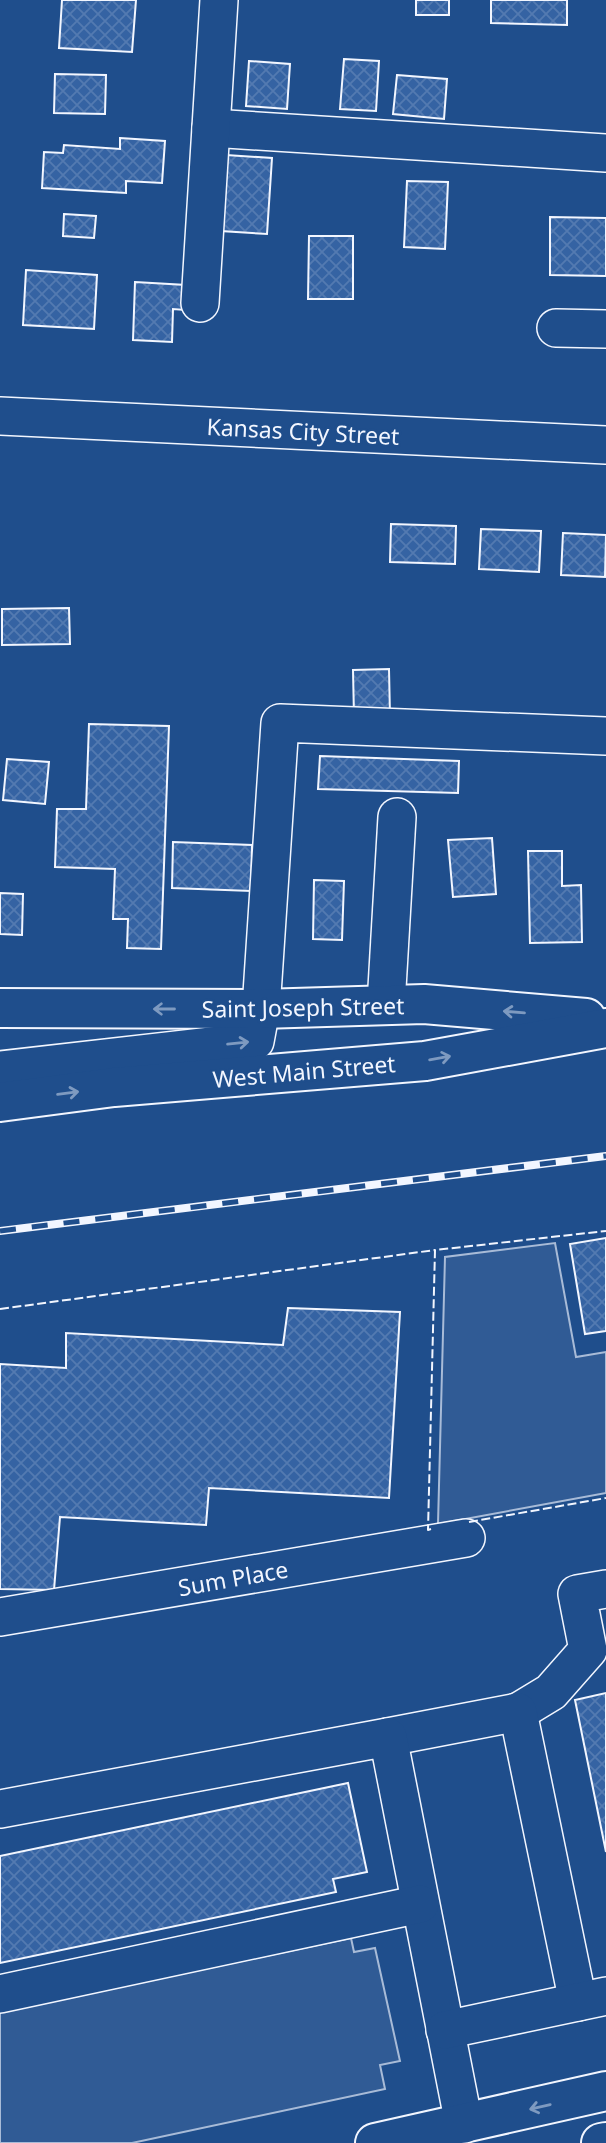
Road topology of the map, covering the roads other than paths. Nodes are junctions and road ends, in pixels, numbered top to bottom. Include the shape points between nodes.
1 (219, 0) edge
2 (211, 128) junction
3 (606, 153) edge
4 (200, 303) dead end
5 (556, 328) dead end
6 (606, 329) edge
7 (0, 416) edge
8 (606, 446) edge
9 (606, 736) edge
10 (397, 817) dead end
11 (386, 1005) junction
12 (0, 1008) edge
13 (261, 1009) junction
14 (606, 1020) edge
15 (606, 1028) edge
16 (0, 1070) edge
17 (0, 1102) edge
18 (466, 1538) dead end
19 (606, 1589) edge
20 (0, 1617) edge
21 (518, 1712) junction
22 (388, 1737) junction
23 (0, 1809) edge
24 (420, 1904) junction
25 (0, 1994) edge
26 (592, 1999) edge
27 (445, 2030) junction
28 (606, 2091) edge
29 (464, 2124) junction
30 (375, 2143) edge

1 - 2 street
2 - 3 street
2 - 4 street
5 - 6 street
7 - 8 street, Kansas City Street
9 - 13 street via 280,723
10 - 11 street
11 - 13 main road, Saint Joseph Street
14 -> 11 main road, Saint Joseph Street via 424,1004
13 -> 12 main road, Saint Joseph Street
16 -> 13 street via 255,1041
17 -> 15 main road, West Main Street via 114,1087 425,1060
18 - 20 street, Sum Place
19 - 21 street via 577,1594 588,1650 551,1692
21 - 22 street
21 - 26 street
22 - 23 street
22 - 24 street
24 - 25 street
24 - 27 street
26 - 27 street
27 - 29 street
28 -> 29 main road
29 - 30 main road

